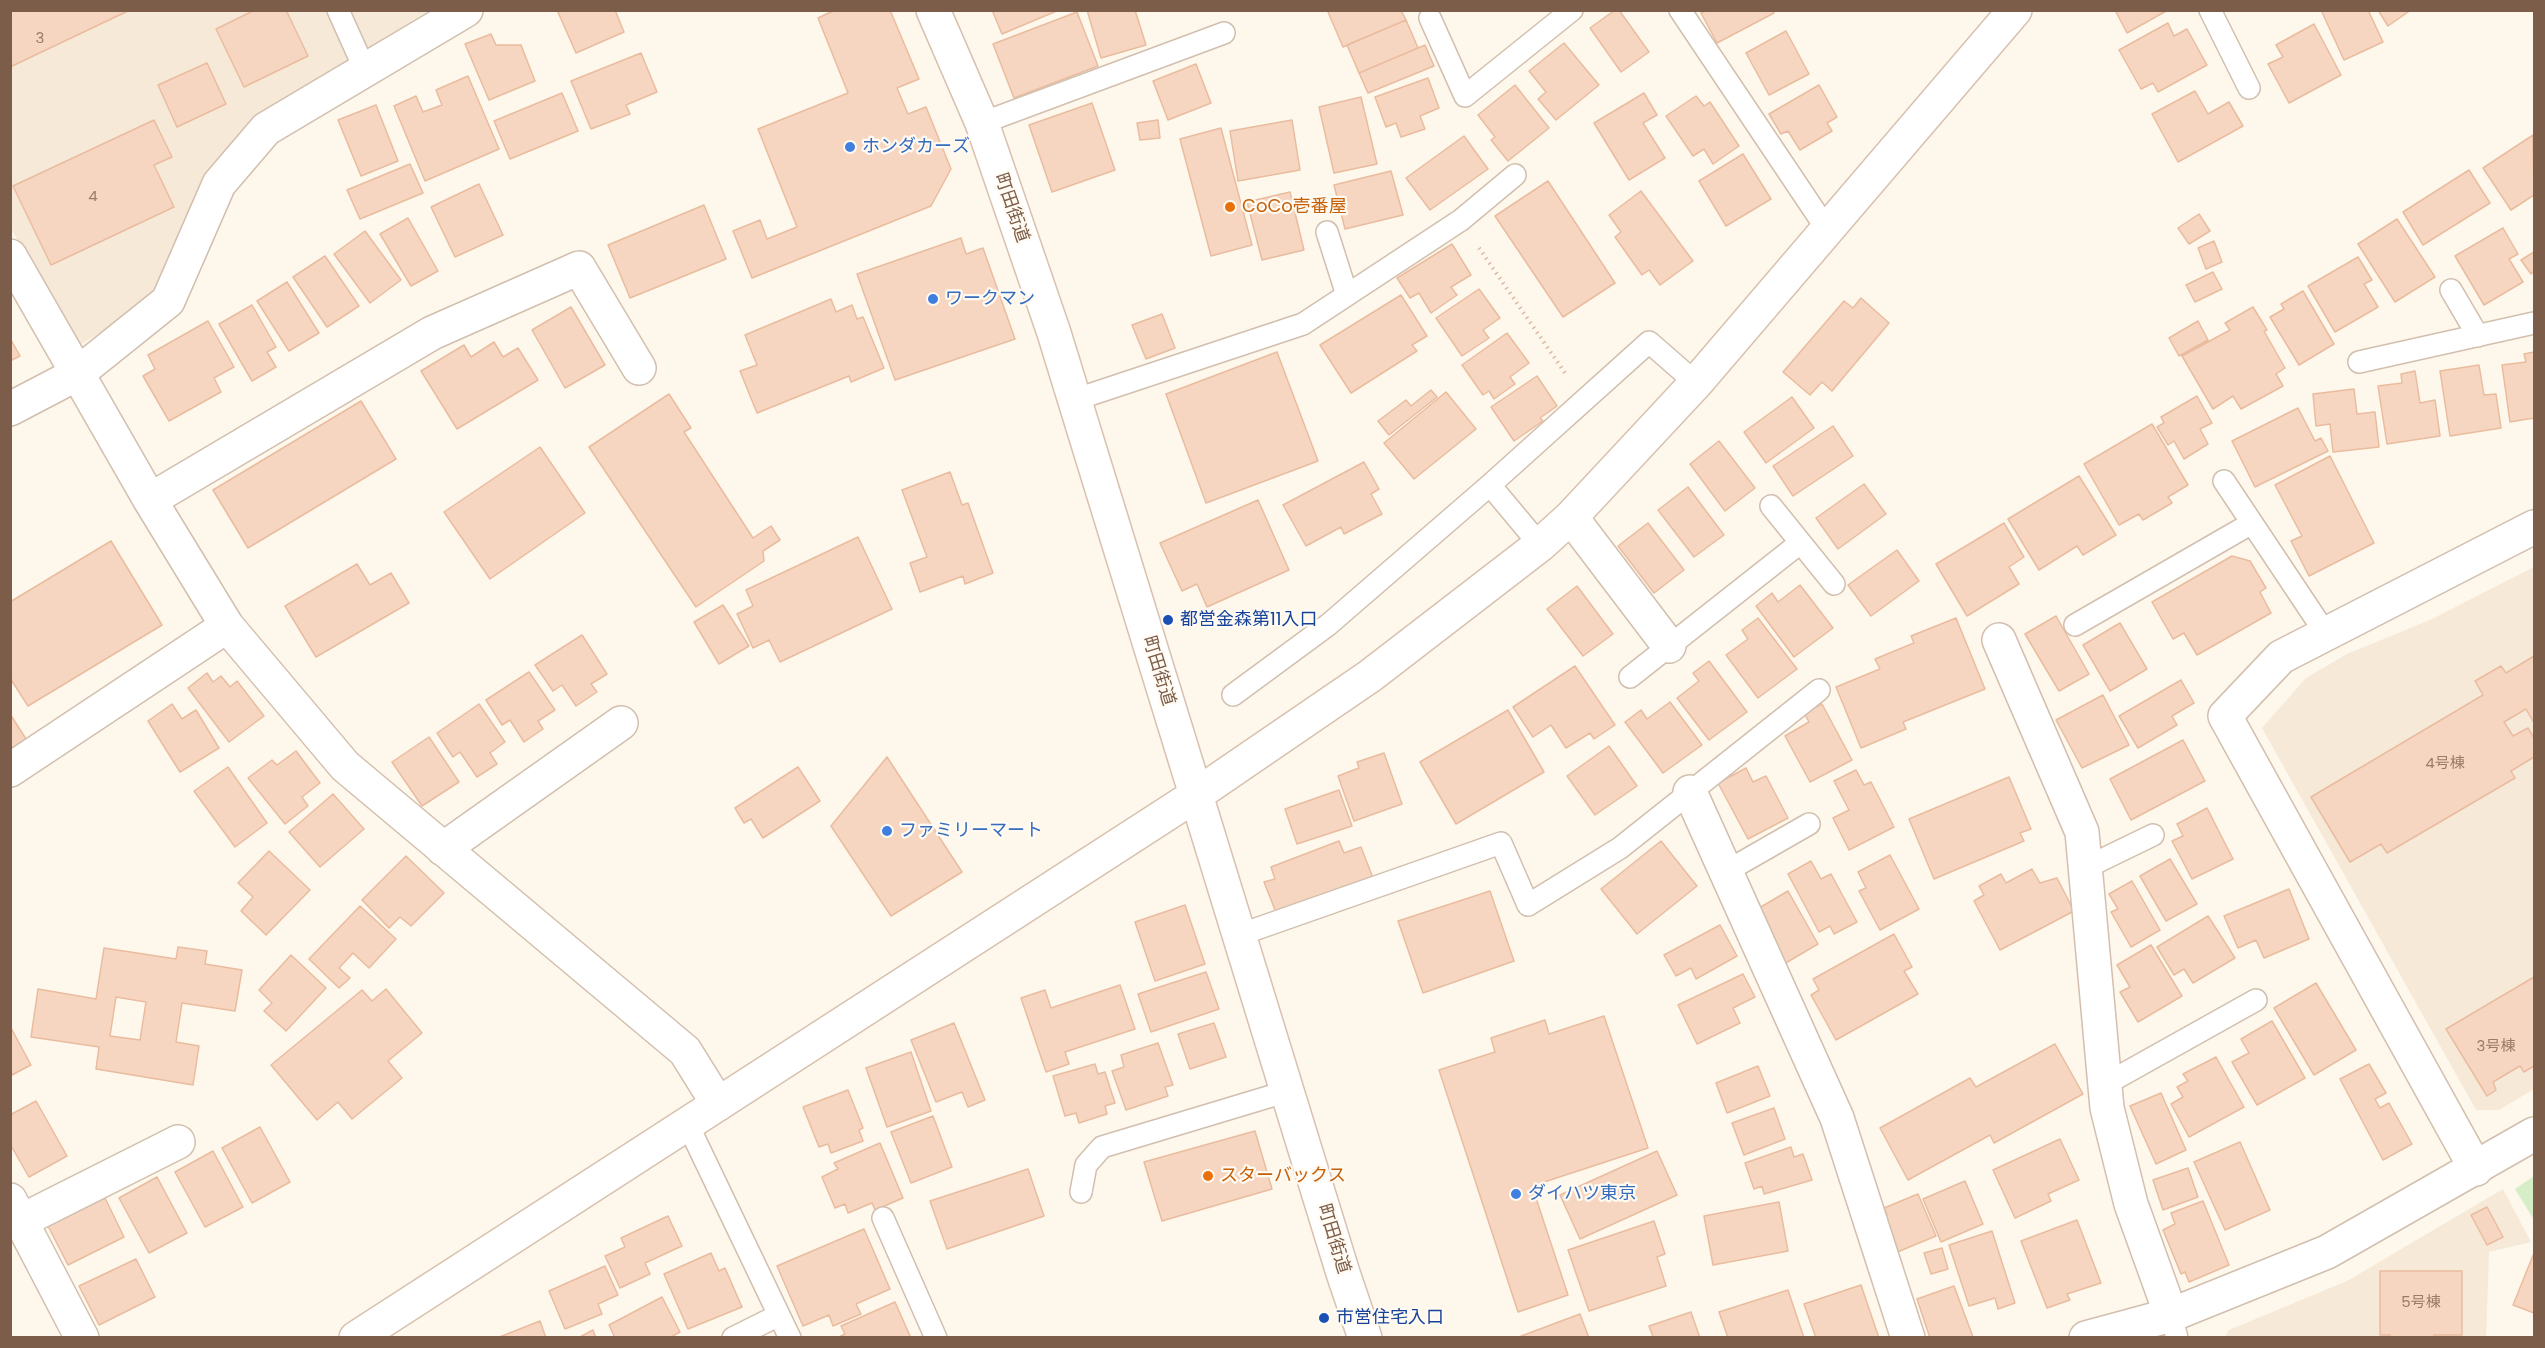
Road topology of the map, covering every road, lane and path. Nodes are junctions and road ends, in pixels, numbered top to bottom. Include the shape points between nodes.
1 (338, 10) edge
2 (466, 10) edge
3 (933, 10) edge
4 (1572, 10) edge
5 (1680, 10) edge
6 (2015, 10) edge
7 (2210, 10) edge
8 (1430, 18) dead end
9 (1224, 33) dead end
10 (365, 70) junction
11 (2248, 88) dead end
12 (982, 123) junction
13 (1515, 175) dead end
14 (1461, 220) junction
15 (1828, 231) junction
16 (1327, 232) dead end
17 (10, 256) edge
18 (2451, 290) dead end
19 (1347, 295) junction
20 (2535, 323) edge
21 (2478, 336) junction
22 (2359, 362) dead end
23 (639, 368) dead end
24 (77, 374) junction
25 (1696, 382) junction
26 (1074, 400) junction
27 (1584, 401) junction
28 (10, 409) edge
29 (2224, 481) dead end
30 (1490, 485) junction
31 (150, 500) junction
32 (1770, 506) dead end
33 (1571, 517) junction
34 (2252, 523) junction
35 (2535, 527) edge
36 (1800, 543) junction
37 (1540, 545) junction
38 (1834, 584) dead end
39 (227, 626) junction
40 (2075, 626) dead end
41 (2326, 634) junction
42 (2000, 640) dead end
43 (1669, 646) junction
44 (1630, 677) dead end
45 (1819, 690) dead end
46 (1233, 695) dead end
47 (621, 723) dead end
48 (10, 770) edge
49 (1690, 792) junction
50 (1196, 795) junction
51 (1809, 824) dead end
52 (2153, 835) dead end
53 (444, 849) junction
54 (2085, 868) junction
55 (1727, 871) junction
56 (1239, 935) junction
57 (2256, 1000) dead end
58 (2104, 1085) junction
59 (1288, 1091) junction
60 (718, 1104) junction
61 (687, 1123) junction
62 (2535, 1134) edge
63 (178, 1142) dead end
64 (2476, 1168) junction
65 (1081, 1192) dead end
66 (16, 1210) edge
67 (883, 1218) dead end
68 (779, 1315) junction
69 (2174, 1326) edge
70 (82, 1338) edge
71 (356, 1338) edge
72 (733, 1338) edge
73 (790, 1338) edge
74 (936, 1338) edge
75 (1365, 1338) edge
76 (1908, 1338) edge
77 (2086, 1338) edge

1 - 10 lane
2 - 10 street
3 - 12 street, 町田街道
4 - 8 lane via 1465,96
5 - 15 lane
6 - 15 street
7 - 11 lane
9 - 12 lane
10 - 24 street via 266,129 219,184 168,301
12 - 26 street, 町田街道
13 - 14 lane
14 - 19 lane
14 - 27 path
15 - 25 street
16 - 19 lane
17 - 24 street
18 - 21 lane
19 - 26 lane via 1303,324
20 - 21 lane
21 - 22 lane
23 - 31 street via 579,268 432,333
24 - 28 street
24 - 31 street
25 - 27 lane via 1649,342
25 - 33 street
26 - 50 street, 町田街道
27 - 30 lane
29 - 34 lane
30 - 37 lane
30 - 46 lane via 1328,626
31 - 39 street
32 - 36 lane
33 - 37 street
33 - 43 street
34 - 40 lane
34 - 41 lane
35 - 41 street
36 - 38 lane
36 - 43 lane
37 - 50 street via 1370,676
39 - 48 street
39 - 53 street via 345,766
41 - 64 street via 2282,657 2225,716
42 - 54 street via 2082,832
43 - 44 lane
45 - 49 lane
47 - 53 street
49 - 55 street
49 - 56 lane via 1620,848 1528,905 1501,843
50 - 56 street, 町田街道
50 - 60 street
51 - 55 lane
52 - 54 lane
53 - 60 street via 685,1051
54 - 58 street
55 - 76 street via 1838,1118
56 - 59 street, 町田街道
57 - 58 lane
58 - 69 street via 2131,1204
59 - 65 lane via 1102,1147 1086,1165
59 - 75 street, 町田街道
60 - 61 street
61 - 68 lane
61 - 71 street
62 - 64 street
63 - 66 street
64 - 69 street via 2327,1252
66 - 70 street
67 - 74 lane
68 - 72 lane
68 - 73 lane
69 - 77 street

